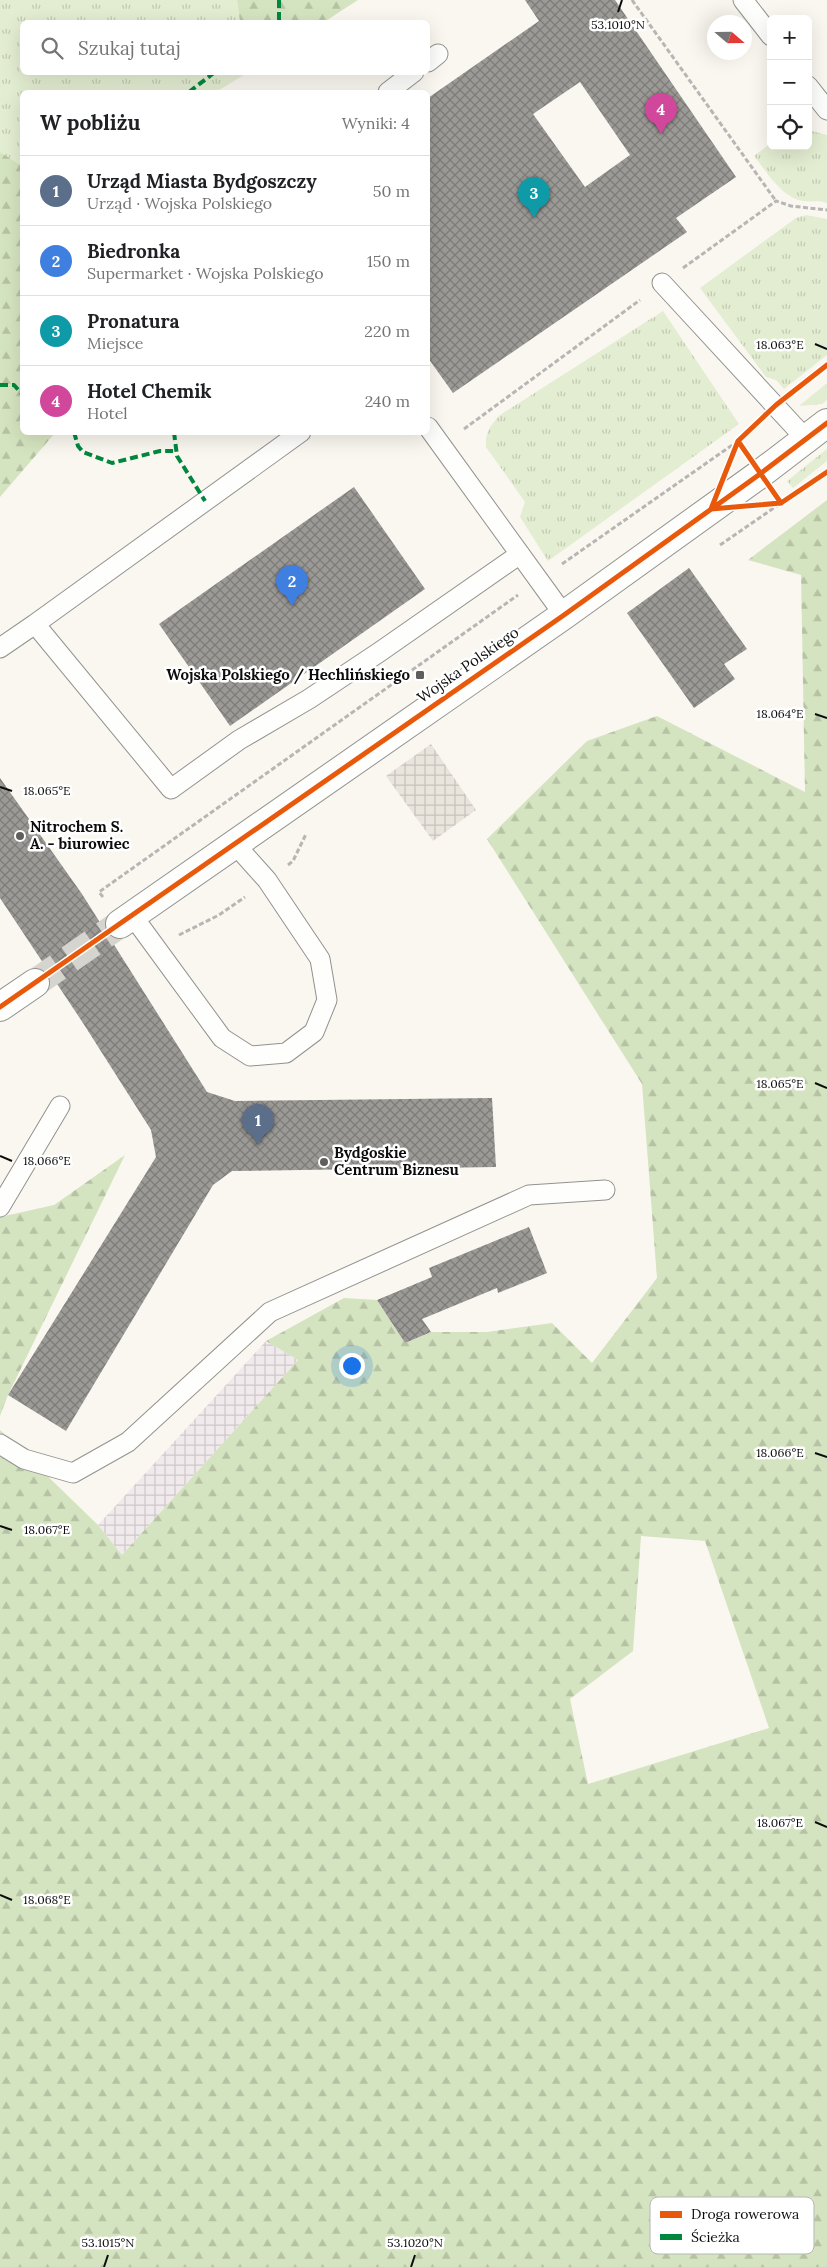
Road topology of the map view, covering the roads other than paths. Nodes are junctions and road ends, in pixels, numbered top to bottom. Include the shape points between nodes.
1 (743, 0) edge
2 (767, 31) edge
3 (410, 75) edge
4 (391, 90) edge
5 (812, 91) edge
6 (827, 110) edge
7 (662, 283) road end
8 (430, 430) edge
9 (816, 431) edge
10 (297, 435) edge
11 (520, 554) junction
12 (564, 615) junction
13 (35, 624) junction
14 (0, 648) edge
15 (233, 842) junction
16 (126, 919) joint
17 (35, 983) tunnel mouth
18 (0, 1007) edge
19 (60, 1106) dead end
20 (605, 1190) dead end
21 (0, 1207) edge
22 (0, 1444) edge

1 - 2 lane
3 - 4 lane
5 - 6 lane
7 - 9 lane via 776,405
8 - 11 lane
9 - 12 street, Wojska Polskiego
10 - 13 lane
11 - 12 lane
11 - 13 lane via 381,651 239,740 171,789
12 - 15 street, Wojska Polskiego
13 - 14 lane
15 - 16 street, Wojska Polskiego
15 - 16 lane via 267,880 320,959 327,1000 314,1032 286,1053 250,1056 222,1038
17 - 18 street
19 - 21 lane
20 - 22 lane via 529,1195 270,1312 128,1442 73,1473 24,1459

